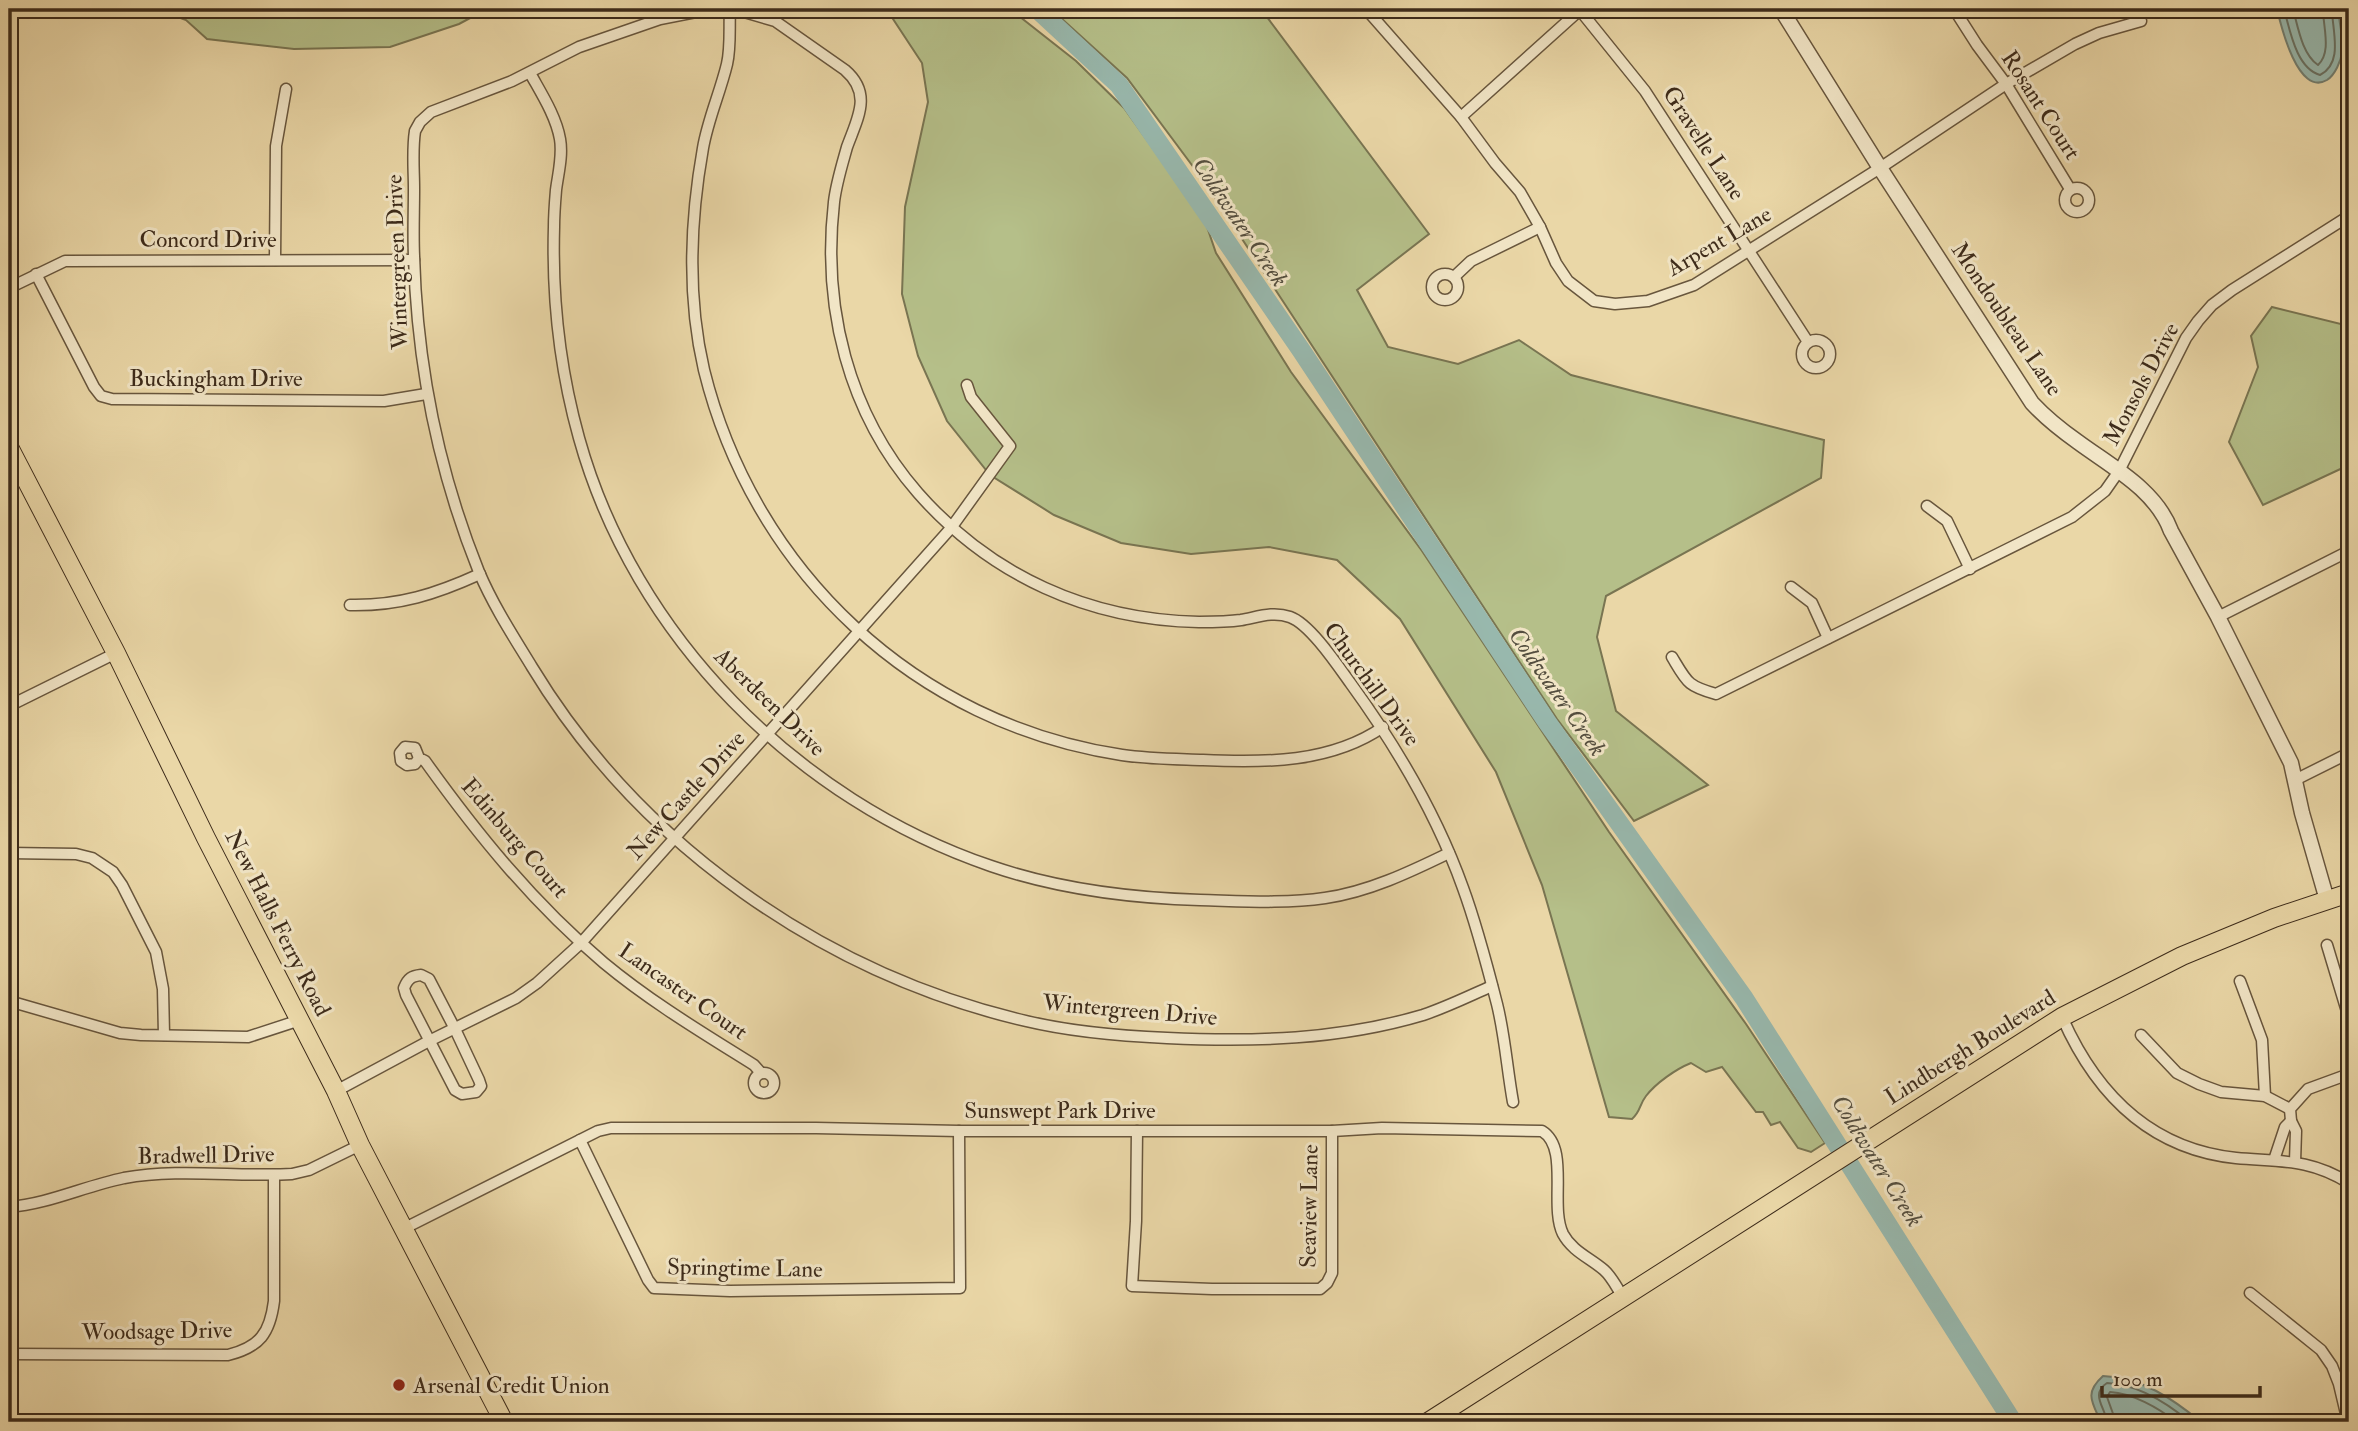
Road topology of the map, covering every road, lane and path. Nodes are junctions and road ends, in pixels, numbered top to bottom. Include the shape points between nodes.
1 (711, 9) edge
2 (732, 9) edge
3 (1366, 9) edge
4 (1580, 9) edge
5 (1781, 9) edge
6 (1954, 9) edge
7 (2141, 20) dead end
8 (530, 73) junction
9 (2006, 85) junction
10 (286, 89) dead end
11 (1461, 117) junction
12 (1880, 168) junction
13 (2070, 189) dead end
14 (2349, 216) edge
15 (1540, 227) junction
16 (1747, 251) junction
17 (275, 260) junction
18 (414, 260) junction
19 (36, 274) junction
20 (1454, 277) dead end
21 (9, 288) edge
22 (1808, 342) dead end
23 (967, 385) dead end
24 (426, 394) junction
25 (9, 447) edge
26 (2119, 471) junction
27 (1927, 506) dead end
28 (951, 528) junction
29 (2349, 551) edge
30 (1970, 569) junction
31 (480, 574) junction
32 (1791, 587) dead end
33 (350, 605) dead end
34 (2218, 617) junction
35 (857, 631) junction
36 (1828, 638) junction
37 (116, 653) junction
38 (1672, 657) dead end
39 (9, 706) edge
40 (1383, 727) junction
41 (768, 735) junction
42 (2349, 753) edge
43 (419, 758) dead end
44 (2295, 780) junction
45 (675, 839) junction
46 (9, 853) edge
47 (1449, 853) junction
48 (2349, 893) edge
49 (2327, 900) junction
50 (581, 943) junction
51 (2327, 945) dead end
52 (2240, 981) dead end
53 (1492, 986) junction
54 (9, 1001) edge
55 (2062, 1017) junction
56 (2349, 1018) edge
57 (300, 1020) junction
58 (456, 1029) junction
59 (164, 1035) junction
60 (2141, 1035) dead end
61 (429, 1041) junction
62 (761, 1073) dead end
63 (2349, 1074) edge
64 (336, 1091) junction
65 (2264, 1096) junction
66 (1513, 1102) dead end
67 (2290, 1109) junction
68 (2291, 1121) junction
69 (1136, 1130) junction
70 (959, 1131) junction
71 (1332, 1131) junction
72 (580, 1140) junction
73 (360, 1145) junction
74 (2274, 1160) junction
75 (2295, 1162) junction
76 (274, 1175) junction
77 (2349, 1184) edge
78 (9, 1207) edge
79 (405, 1228) junction
80 (2249, 1293) dead end
81 (1623, 1297) junction
82 (9, 1354) edge
83 (503, 1422) edge
84 (1427, 1422) edge
85 (2348, 1422) edge

1 - 8 street via 660,19 596,40
2 - 28 street, Churchill Drive via 775,21 845,70 859,88 860,112 832,220 831,275 837,328 860,399 890,456
2 - 35 street via 727,62 705,137 692,237 694,310 704,369 728,442 765,518 823,595
3 - 11 street, Arpent Lane
4 - 11 street
4 - 16 street, Gravelle Lane via 1645,91
5 - 12 street, Mondoubleau Lane
6 - 9 street, Rosant Court
7 - 9 street, Arpent Lane via 2075,44
8 - 18 street, Wintergreen Drive via 431,111 419,122 414,139
8 - 41 street, Aberdeen Drive via 561,143 554,227 555,302 579,438 603,506 662,617 703,668
9 - 12 street, Arpent Lane
9 - 13 street, Rosant Court
10 - 17 street via 276,146
11 - 15 street, Arpent Lane via 1520,192
12 - 16 street, Arpent Lane
12 - 26 street, Mondoubleau Lane via 2032,403
14 - 26 street, Monsols Drive via 2232,290 2198,321
15 - 16 street, Arpent Lane via 1568,281 1594,301 1615,304 1648,301 1694,285
15 - 20 street via 1471,261
16 - 22 street, Gravelle Lane
17 - 18 street, Concord Drive
17 - 19 street, Concord Drive via 65,261
18 - 24 street, Wintergreen Drive
19 - 21 street, Concord Drive
19 - 24 street, Buckingham Drive via 101,396 384,401
23 - 28 street, New Castle Drive via 971,397 1010,446
24 - 31 street, Wintergreen Drive via 448,484
25 - 37 main road, New Halls Ferry Road
26 - 30 street, Monsols Drive via 2105,491 2072,517
26 - 34 street, Mondoubleau Lane via 2166,517
27 - 30 street via 1947,522
28 - 35 street, New Castle Drive
28 - 40 street, Churchill Drive via 1034,583 1091,607 1167,622 1220,622 1273,613 1299,621 1329,653
29 - 34 street
30 - 36 street, Monsols Drive
31 - 33 street via 417,599
31 - 45 street, Wintergreen Drive via 556,706 620,784
32 - 36 street via 1812,603
34 - 44 street, Mondoubleau Lane via 2291,763
35 - 40 street via 946,694 996,718 1058,741 1120,755 1284,760 1347,747
35 - 41 street, New Castle Drive
36 - 38 street, Monsols Drive via 1716,694 1687,683
37 - 39 street
37 - 57 main road, New Halls Ferry Road
40 - 47 street, Churchill Drive
41 - 45 street, New Castle Drive
41 - 47 street, Aberdeen Drive via 831,786 925,839 1021,876 1086,890 1152,899 1327,898 1378,883
42 - 44 street
43 - 50 street, Edinburg Court via 506,868
44 - 49 street, Mondoubleau Lane
45 - 50 street, New Castle Drive
45 - 53 street, Wintergreen Drive via 734,887 831,948 930,992 1029,1022 1209,1040 1329,1035 1426,1014
46 - 59 street via 76,854 113,872 156,952
47 - 53 street, Churchill Drive
48 - 49 main road, Lindbergh Boulevard
49 - 55 main road, Lindbergh Boulevard via 2182,956
50 - 58 street, New Castle Drive via 516,998
50 - 62 street, Lancaster Court via 633,985
51 - 56 street
52 - 65 street via 2262,1040
53 - 66 street, Churchill Drive
54 - 59 street via 120,1033
55 - 74 street via 2104,1088 2147,1127 2186,1147 2216,1155
55 - 81 main road, Lindbergh Boulevard
57 - 59 street via 248,1037
57 - 64 main road, New Halls Ferry Road
58 - 61 street, New Castle Drive
58 - 61 street via 481,1086 476,1092 456,1090
58 - 61 street via 429,979 412,976 404,988
60 - 65 street via 2176,1073 2221,1092
61 - 64 street, New Castle Drive
63 - 67 street via 2308,1089
64 - 73 main road, New Halls Ferry Road
65 - 67 street
67 - 68 street
68 - 74 street
68 - 75 street via 2296,1130
69 - 70 street, Sunswept Park Drive
69 - 71 street, Sunswept Park Drive
69 - 71 street, Seaview Lane via 1132,1286 1212,1289 1320,1289 1327,1283 1332,1273
70 - 72 street, Sunswept Park Drive via 627,1127 597,1131
70 - 72 street, Springtime Lane via 960,1288 654,1288
71 - 81 street, Sunswept Park Drive via 1542,1131 1554,1146 1557,1216 1564,1235 1576,1251 1607,1273
72 - 79 street, Sunswept Park Drive
73 - 76 street, Bradwell Drive via 309,1170
73 - 79 main road, New Halls Ferry Road
74 - 75 street
75 - 77 street
76 - 78 street, Bradwell Drive via 123,1178
76 - 82 street, Woodsage Drive via 274,1301 266,1333 254,1344 228,1355
79 - 83 main road, New Halls Ferry Road
80 - 85 street via 2321,1350 2339,1384
81 - 84 main road, Lindbergh Boulevard

